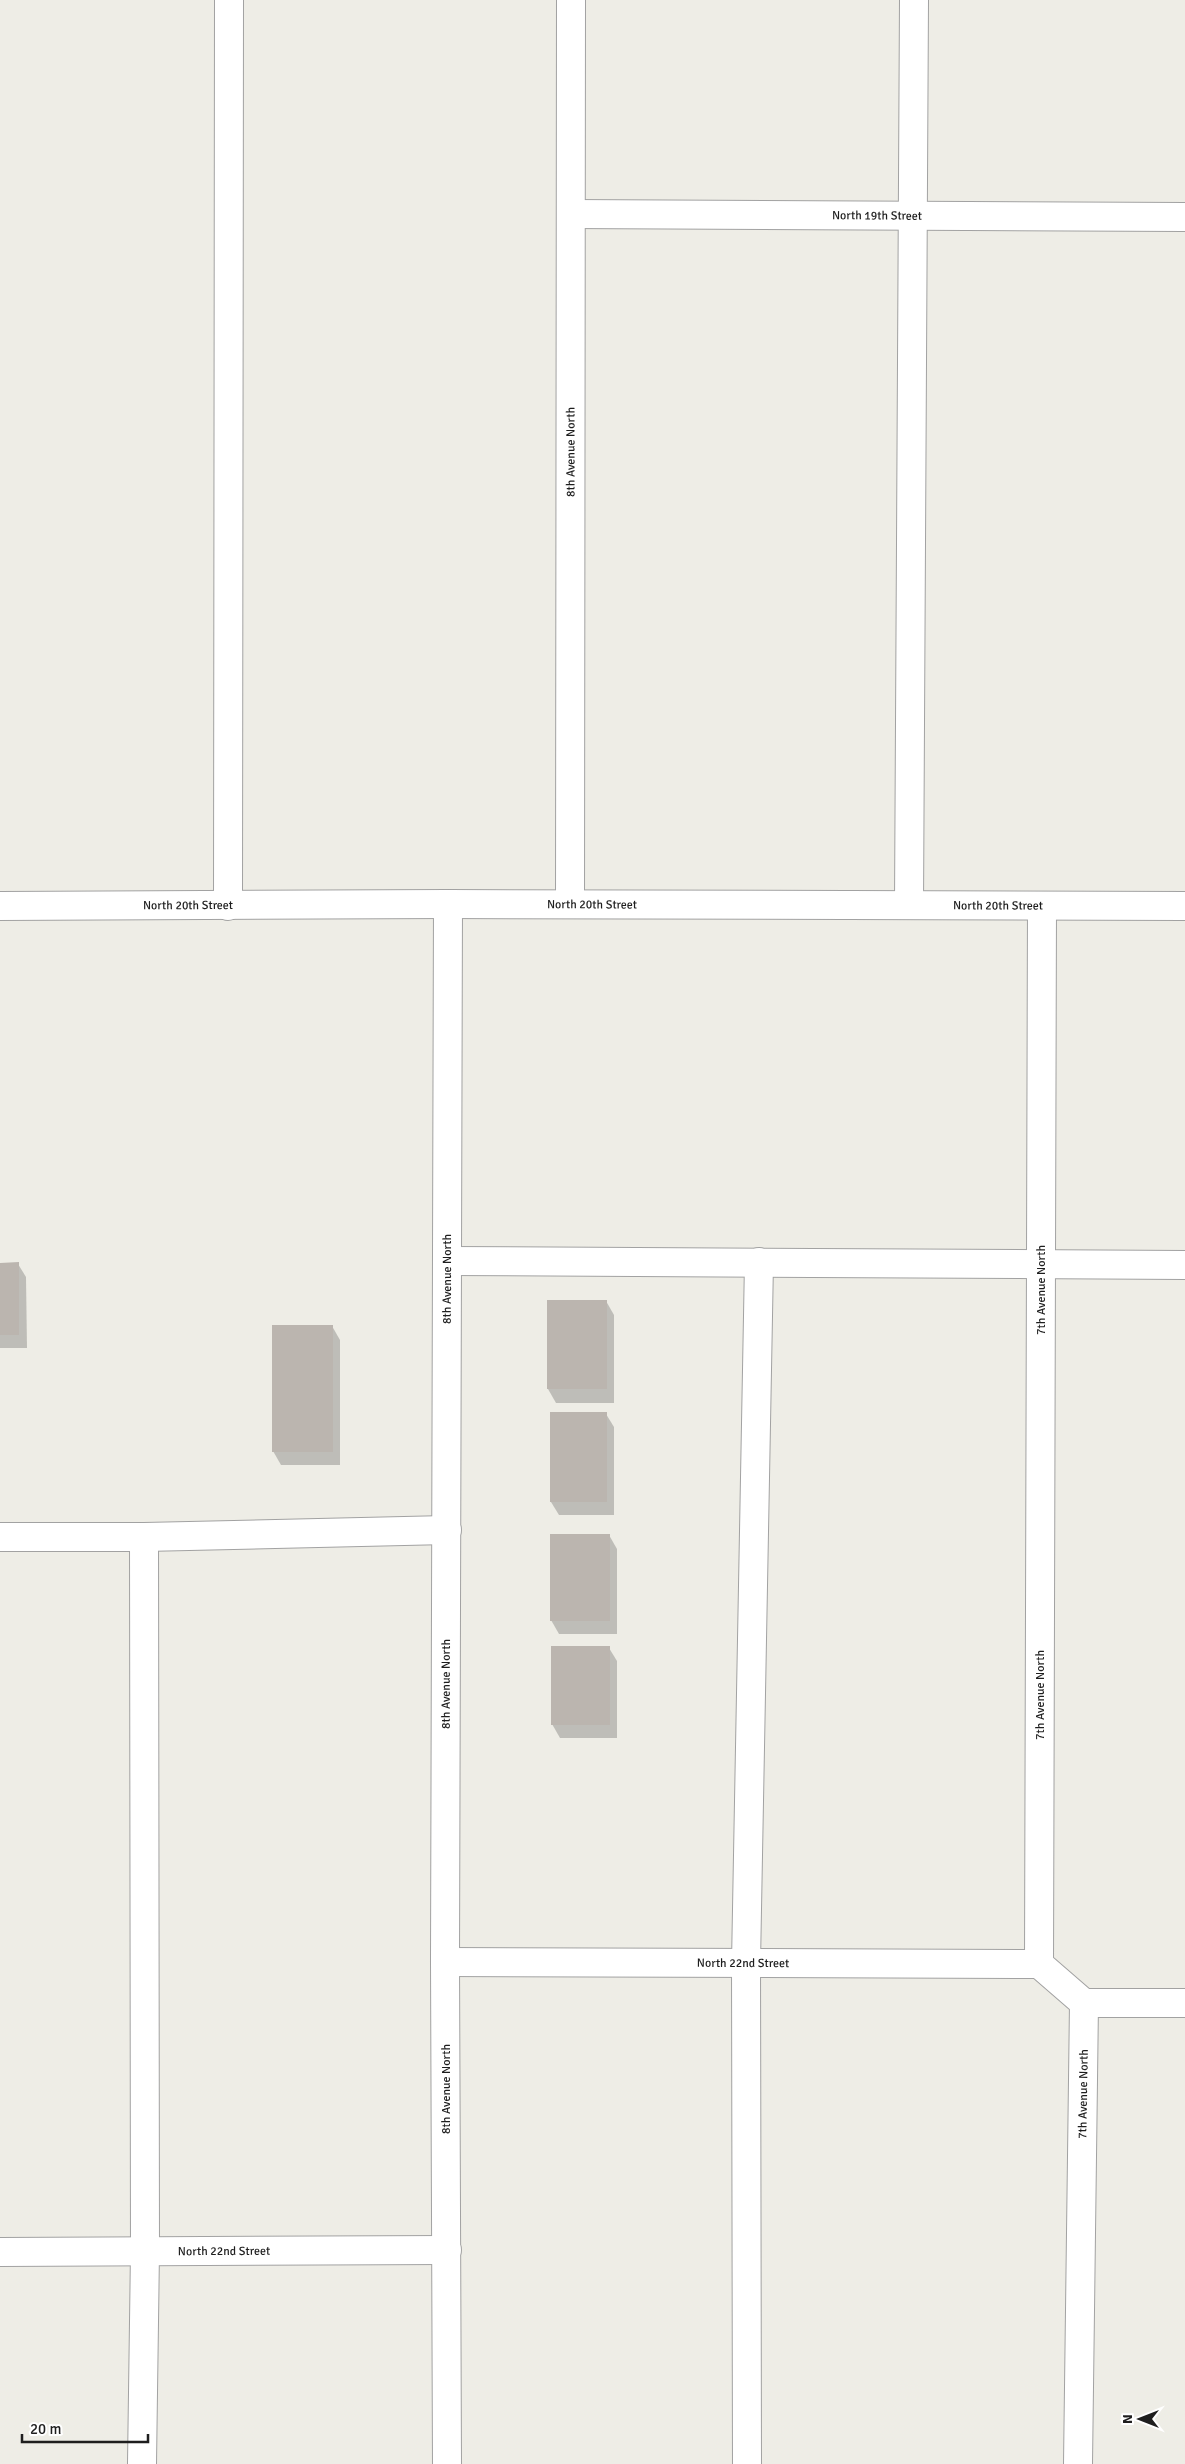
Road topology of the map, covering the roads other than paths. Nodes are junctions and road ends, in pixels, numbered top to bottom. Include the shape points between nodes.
1 (229, 0) edge
2 (572, 0) edge
3 (914, 0) edge
4 (571, 214) junction
5 (913, 216) junction
6 (1185, 217) edge
7 (448, 904) junction
8 (570, 904) junction
9 (909, 905) junction
10 (0, 906) edge
11 (228, 906) junction
12 (1042, 906) junction
13 (1185, 906) edge
14 (447, 1261) junction
15 (759, 1262) junction
16 (1041, 1264) junction
17 (1185, 1265) edge
18 (447, 1530) junction
19 (0, 1537) edge
20 (144, 1537) junction
21 (445, 1962) junction
22 (746, 1963) junction
23 (1039, 1964) junction
24 (1084, 2003) junction
25 (1185, 2003) edge
26 (447, 2250) junction
27 (145, 2251) junction
28 (0, 2252) edge
29 (142, 2464) edge
30 (447, 2464) edge
31 (747, 2464) edge
32 (1078, 2464) edge

1 - 11 street
2 - 4 street, 8th Avenue North
3 - 5 street
4 - 5 street, North 19th Street
4 - 8 street, 8th Avenue North
5 - 6 street, North 19th Street
5 - 9 street
7 - 8 street, North 20th Street
7 - 11 street, North 20th Street
7 - 14 street, 8th Avenue North
8 - 9 street, North 20th Street
9 - 12 street, North 20th Street
10 - 11 street, North 20th Street
12 - 13 street, North 20th Street
12 - 16 street, 7th Avenue North
14 - 15 street
14 - 18 street, 8th Avenue North
15 - 16 street
15 - 22 street
16 - 17 street
16 - 23 street, 7th Avenue North
18 - 20 street
18 - 21 street, 8th Avenue North
19 - 20 street
20 - 27 street
21 - 22 street, North 22nd Street
21 - 26 street, 8th Avenue North
22 - 23 street, North 22nd Street
22 - 31 street
23 - 24 street
24 - 25 street
24 - 32 street, 7th Avenue North
26 - 27 street, North 22nd Street
26 - 30 street, 8th Avenue North
27 - 28 street, North 22nd Street
27 - 29 street

